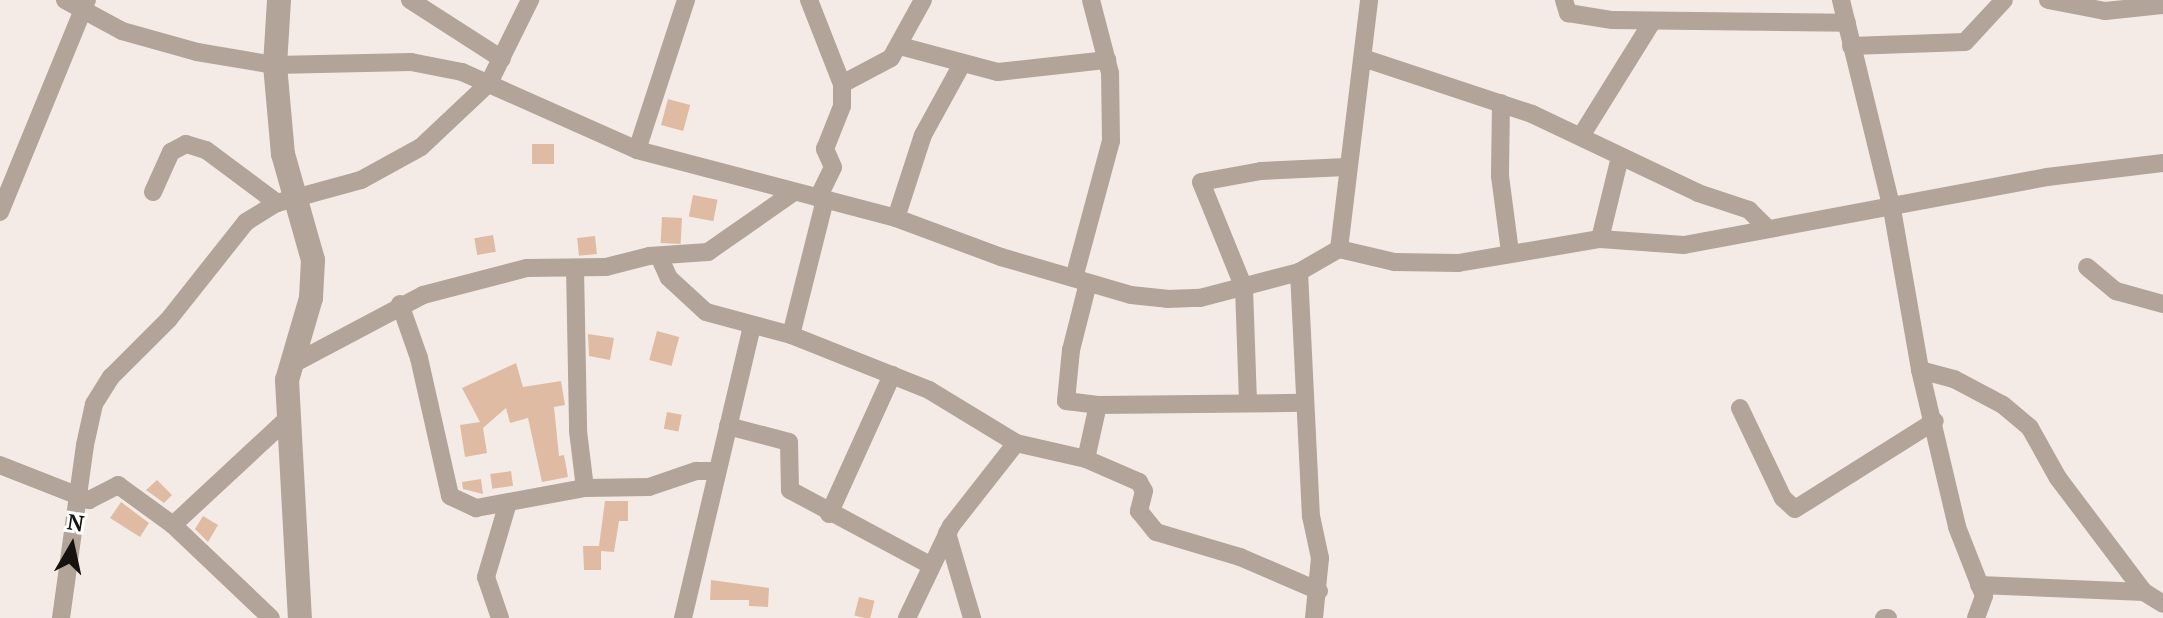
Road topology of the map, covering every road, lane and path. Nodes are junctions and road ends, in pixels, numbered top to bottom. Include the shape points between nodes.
1 (65, 0) edge
2 (279, 0) edge
3 (410, 0) edge
4 (530, 0) edge
5 (686, 0) edge
6 (809, 0) edge
7 (923, 0) edge
8 (1091, 0) edge
9 (1564, 0) edge
10 (1841, 0) edge
11 (2004, 0) edge
12 (2048, 0) edge
13 (1363, 1) edge
14 (2163, 5) edge
15 (85, 6) edge
16 (1652, 22) junction
17 (1847, 23) junction
18 (900, 46) junction
19 (1851, 46) junction
20 (1363, 58) junction
21 (502, 59) junction
22 (1107, 60) junction
23 (275, 65) junction
24 (961, 66) junction
25 (489, 83) junction
26 (842, 84) junction
27 (1501, 103) junction
28 (1581, 136) junction
29 (637, 150) junction
30 (1620, 157) junction
31 (2163, 163) edge
32 (1346, 167) junction
33 (153, 192) dead end
34 (791, 194) junction
35 (822, 199) junction
36 (286, 201) junction
37 (1892, 209) junction
38 (0, 212) edge
39 (896, 218) junction
40 (1767, 228) junction
41 (1600, 239) junction
42 (1339, 249) junction
43 (1510, 252) junction
44 (659, 256) junction
45 (2087, 267) dead end
46 (575, 268) junction
47 (1299, 272) junction
48 (1081, 280) junction
49 (1244, 288) junction
50 (400, 304) junction
51 (2163, 304) edge
52 (752, 327) junction
53 (791, 335) junction
54 (291, 365) junction
55 (1920, 370) junction
56 (892, 375) junction
57 (1248, 402) junction
58 (1304, 403) junction
59 (1098, 405) junction
60 (1740, 408) dead end
61 (288, 418) junction
62 (1935, 421) junction
63 (728, 426) junction
64 (1016, 443) junction
65 (1086, 459) junction
66 (0, 465) edge
67 (716, 471) junction
68 (585, 488) junction
69 (78, 495) junction
70 (507, 506) junction
71 (829, 514) junction
72 (173, 525) junction
73 (947, 533) junction
74 (930, 565) junction
75 (1979, 585) junction
76 (1319, 591) junction
77 (2144, 592) junction
78 (2163, 604) edge
79 (258, 615) edge
80 (61, 618) edge
81 (300, 618) edge
82 (500, 618) edge
83 (683, 618) edge
84 (907, 618) edge
85 (972, 618) edge
86 (1314, 618) edge
87 (1976, 618) edge

1 - 15 street
2 - 23 street
3 - 21 street
4 - 21 street
5 - 29 street
6 - 26 street
7 - 18 street
8 - 22 street
9 - 16 street via 1568,13 1578,16
10 - 17 street
11 - 19 street via 1965,42
12 - 14 street via 2105,11
13 - 20 street
15 - 23 street via 149,41
15 - 38 street
16 - 17 street
16 - 28 street
17 - 19 street
18 - 24 street
18 - 26 street via 891,58
19 - 37 street
20 - 27 street
20 - 32 street
21 - 25 street
22 - 24 street via 998,72
22 - 48 street via 1112,104 1108,165
23 - 25 street via 411,62
23 - 36 street
24 - 39 street via 923,135
25 - 29 street
25 - 36 street via 421,147 398,161 361,180
26 - 35 street via 842,106 825,149 833,167
27 - 28 street
27 - 43 street via 1500,176
28 - 30 street
29 - 34 street
30 - 40 street via 1749,210
30 - 41 street
31 - 37 street via 2047,177
32 - 42 street
32 - 49 street via 1261,171 1201,182
33 - 36 street via 171,152 186,144 206,150
34 - 35 street
34 - 44 street via 708,252
35 - 39 street
35 - 53 street
36 - 54 street via 313,260 311,298
36 - 69 street via 226,243 177,310 101,391
37 - 40 street
37 - 55 street
39 - 48 street
40 - 41 street via 1684,245
41 - 43 street
42 - 43 street via 1407,263 1458,263
42 - 47 street
44 - 46 street
44 - 52 street via 669,278 706,312
45 - 51 street via 2116,291
46 - 50 street via 527,268
46 - 68 street via 578,431
47 - 49 street
47 - 58 street
48 - 49 street via 1167,299
48 - 59 street via 1064,394 1074,405
49 - 57 street
50 - 54 street
50 - 70 street via 419,358 450,496 476,508
52 - 53 street
52 - 63 street
53 - 56 street
54 - 61 street
55 - 62 street
55 - 77 street via 1954,379 2003,405 2030,428 2058,478
56 - 64 street via 956,405
56 - 71 street
57 - 58 street
57 - 59 street
58 - 76 street
59 - 65 street
60 - 62 street via 1783,498 1795,509
61 - 72 street
61 - 81 street
62 - 75 street via 1957,527
63 - 67 street
63 - 71 street via 789,442 790,490
64 - 65 street
64 - 73 street
65 - 76 street via 1139,482 1144,491 1142,521 1156,532 1240,557
66 - 69 street
67 - 68 street via 696,471 649,487
67 - 83 street
68 - 70 street
69 - 72 street via 98,499 116,484
69 - 80 street
70 - 82 street via 486,577
71 - 74 street
72 - 79 street
73 - 74 street
73 - 85 street
74 - 84 street
75 - 77 street
75 - 87 street via 1984,602
76 - 86 street
77 - 78 street

